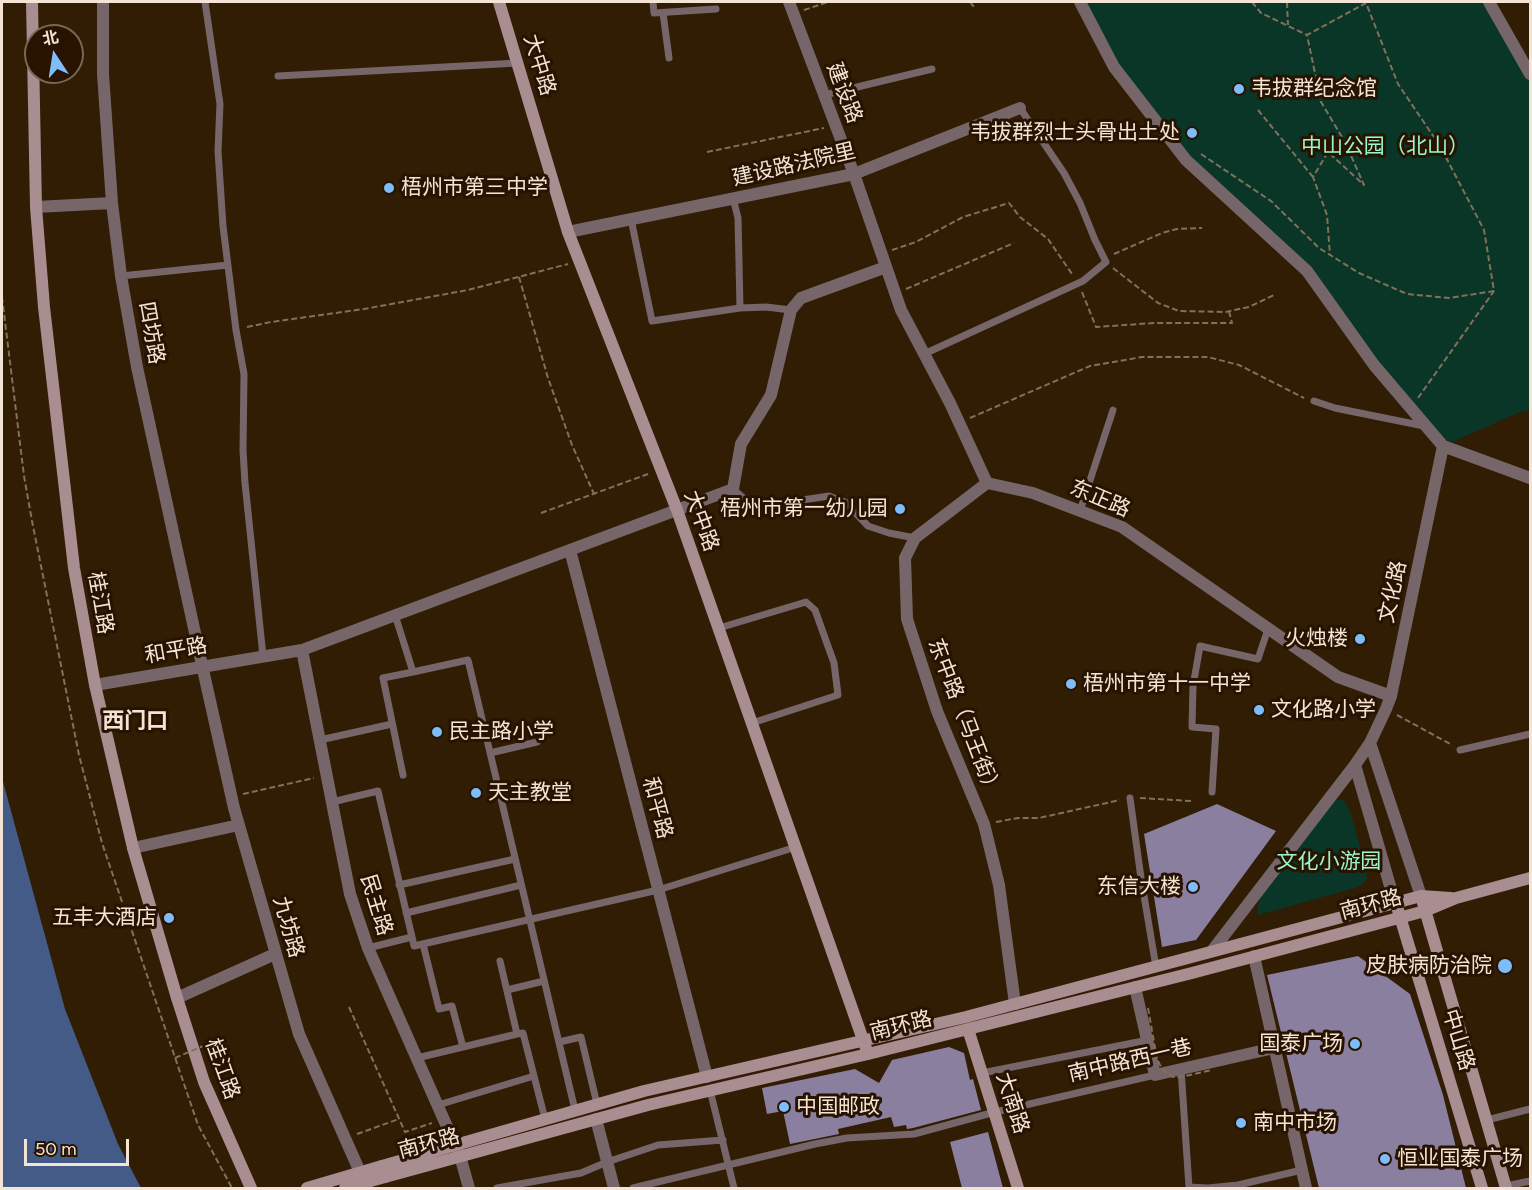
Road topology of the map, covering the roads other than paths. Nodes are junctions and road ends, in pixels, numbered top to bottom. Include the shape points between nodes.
1 (32, 2) edge
2 (103, 2) edge
3 (205, 2) edge
4 (500, 2) edge
5 (653, 2) edge
6 (789, 2) edge
7 (1080, 2) edge
8 (1489, 2) edge
9 (716, 9) dead end
10 (663, 13) junction
11 (669, 58) dead end
12 (518, 63) junction
13 (932, 69) dead end
14 (1530, 74) edge
15 (278, 76) dead end
16 (824, 94) junction
17 (1020, 108) joint
18 (854, 174) junction
19 (733, 198) junction
20 (112, 203) junction
21 (36, 207) junction
22 (631, 219) junction
23 (568, 231) junction
24 (228, 265) junction
25 (886, 267) junction
26 (121, 276) junction
27 (740, 308) junction
28 (791, 310) junction
29 (924, 354) junction
30 (1314, 401) road end
31 (1113, 410) dead end
32 (1427, 427) junction
33 (1443, 446) junction
34 (1530, 478) edge
35 (987, 483) junction
36 (733, 489) junction
37 (677, 510) junction
38 (1080, 511) junction
39 (915, 538) junction
40 (570, 550) junction
41 (395, 615) junction
42 (719, 628) junction
43 (1268, 629) junction
44 (302, 650) junction
45 (263, 656) junction
46 (202, 665) junction
47 (413, 672) junction
48 (95, 685) junction
49 (1391, 696) junction
50 (752, 723) junction
51 (392, 724) junction
52 (1530, 734) edge
53 (320, 740) junction
54 (537, 742) dead end
55 (1370, 743) junction
56 (1460, 750) road end
57 (490, 753) junction
58 (1355, 765) junction
59 (404, 775) dead end
60 (1212, 792) dead end
61 (1130, 798) road end
62 (332, 802) junction
63 (239, 825) junction
64 (796, 847) junction
65 (133, 848) junction
66 (515, 859) junction
67 (1530, 878) edge
68 (399, 885) junction
69 (521, 885) junction
70 (658, 890) junction
71 (1420, 896) junction
72 (1456, 898) junction
73 (1395, 903) junction
74 (1425, 911) junction
75 (406, 913) junction
76 (1400, 917) junction
77 (528, 918) junction
78 (412, 938) junction
79 (423, 944) junction
80 (368, 948) junction
81 (1212, 951) junction
82 (275, 954) junction
83 (1254, 956) junction
84 (500, 961) dead end
85 (1156, 967) junction
86 (544, 981) junction
87 (1135, 987) junction
88 (507, 990) junction
89 (177, 998) junction
90 (1015, 1004) junction
91 (968, 1029) junction
92 (518, 1034) junction
93 (865, 1040) junction
94 (1148, 1040) junction
95 (559, 1042) junction
96 (463, 1047) junction
97 (1274, 1048) junction
98 (868, 1054) junction
99 (417, 1058) junction
100 (1181, 1069) junction
101 (982, 1073) junction
102 (1155, 1075) junction
103 (534, 1076) junction
104 (707, 1077) junction
105 (710, 1090) junction
106 (597, 1104) junction
107 (438, 1105) junction
108 (1530, 1109) edge
109 (575, 1110) junction
110 (995, 1112) junction
111 (544, 1119) junction
112 (596, 1119) junction
113 (1487, 1120) junction
114 (723, 1140) junction
115 (458, 1151) junction
116 (607, 1162) junction
117 (729, 1164) junction
118 (1302, 1170) junction
119 (384, 1172) junction
120 (1530, 1181) edge
121 (1506, 1187) edge
122 (251, 1188) edge
123 (307, 1188) edge
124 (345, 1188) edge
125 (367, 1188) edge
126 (469, 1188) edge
127 (497, 1188) edge
128 (614, 1188) edge
129 (633, 1188) edge
130 (734, 1188) edge
131 (1018, 1188) edge
132 (1306, 1188) edge
133 (1482, 1188) edge

1 - 21 main road, 桂江路
2 - 20 street, 四坊路 via 103,74
3 - 24 lane via 220,104 218,151
4 - 12 main road, 大中路
5 - 10 lane via 654,13
6 - 16 street, 建设路
7 - 32 street via 1114,67 1186,160 1307,271 1374,365
8 - 14 street
9 - 10 lane
10 - 11 lane
12 - 15 lane
12 - 23 main road, 大中路
13 - 16 lane
16 - 18 street, 建设路
17 - 18 street, 建设路法院里
17 - 29 lane via 1064,174 1106,262 1083,281
18 - 19 street, 建设路法院里
18 - 25 street, 建设路
19 - 22 street, 建设路法院里
19 - 27 lane via 738,218
20 - 21 street
20 - 26 street, 四坊路
21 - 48 main road, 桂江路 via 74,568
22 - 23 street, 建设路法院里
22 - 27 lane via 652,321
23 - 37 main road, 大中路
24 - 26 lane
24 - 45 lane via 244,374 245,483
25 - 28 street via 801,298
25 - 29 street via 901,310
26 - 46 street, 四坊路
27 - 28 lane
28 - 36 street via 771,395 741,444
29 - 35 street
30 - 32 lane
31 - 38 lane
32 - 33 street
33 - 34 street
33 - 49 street, 文化路
35 - 38 street, 东正路 via 1033,493
35 - 39 street
36 - 37 street, 和平路
36 - 39 lane via 748,502 762,506 830,496 845,502 868,526
37 - 40 street, 和平路
37 - 42 main road, 大中路
38 - 43 street, 东正路 via 1122,527
39 - 90 street, 东中路（马王街） via 904,558 907,619 937,711 984,824 999,885
40 - 41 street, 和平路
40 - 70 street, 和平路
41 - 44 street, 和平路
41 - 47 lane
42 - 50 main road, 大中路
42 - 50 lane via 806,602 815,610 834,663 838,695
43 - 49 street, 东正路 via 1338,677
43 - 60 lane via 1258,659 1200,646 1193,686 1192,727 1216,729
44 - 45 street, 和平路
44 - 53 street, 民主路
45 - 46 street, 和平路
46 - 48 street, 和平路
46 - 63 street, 九坊路
47 - 51 lane via 382,678
47 - 57 lane via 468,660
48 - 65 main road, 桂江路
49 - 55 street, 文化路
50 - 64 main road, 大中路
51 - 53 lane
51 - 59 lane
52 - 56 lane
53 - 62 street, 民主路
54 - 57 lane
55 - 58 street, 文化路
55 - 71 street
57 - 66 lane
58 - 73 street, 中山路
58 - 81 street
61 - 85 lane
62 - 68 lane via 378,791
62 - 80 street, 民主路 via 350,894
63 - 65 street
63 - 82 street, 九坊路
64 - 70 lane
64 - 93 main road, 大中路
65 - 89 main road, 桂江路
66 - 68 lane
66 - 69 lane
67 - 72 main road
68 - 75 lane
69 - 75 lane
69 - 77 lane
70 - 77 lane
70 - 104 street, 和平路
71 - 72 main road, 南环路
71 - 73 main road, 南环路
71 - 74 main road, 中山路
72 - 74 main road, 南环路
73 - 76 main road, 中山路
73 - 81 main road, 南环路
74 - 76 main road, 南环路
74 - 113 main road, 中山路
75 - 78 lane
76 - 83 main road, 南环路
76 - 133 main road, 中山路
77 - 79 lane
77 - 86 lane
78 - 79 lane via 414,946
78 - 80 lane
79 - 96 lane via 439,1009 452,1006
80 - 99 street, 民主路
81 - 85 main road, 南环路
82 - 89 street
82 - 125 street, 九坊路 via 299,1034
83 - 87 main road, 南环路
83 - 97 street
84 - 88 lane
85 - 90 main road, 南环路
86 - 88 lane
86 - 95 lane
87 - 91 main road, 南环路
87 - 94 street
88 - 92 lane
89 - 122 main road, 桂江路 via 204,1082
90 - 93 main road, 南环路
91 - 98 main road, 南环路
91 - 101 main road, 大南路
92 - 96 lane
92 - 103 lane via 523,1033
93 - 98 main road, 大中路
93 - 104 main road, 南环路
94 - 101 lane
94 - 102 street
95 - 106 lane via 581,1037
95 - 109 lane
96 - 99 lane
97 - 100 street, 南中路西一巷
97 - 118 street
98 - 105 main road, 南环路
99 - 107 street, 民主路
100 - 102 street, 南中路西一巷
100 - 118 lane via 1189,1187 1238,1185
101 - 110 main road, 大南路
102 - 110 lane, 南中路西一巷
103 - 107 lane
103 - 111 lane
104 - 106 main road, 南环路
105 - 112 main road, 南环路
105 - 114 lane
106 - 109 main road, 南环路
107 - 115 street, 民主路
108 - 113 lane
109 - 111 main road, 南环路
110 - 117 lane, 南中路西一巷 via 914,1134 847,1138
110 - 131 main road, 大南路
111 - 115 main road, 南环路
112 - 115 main road, 南环路
112 - 116 street
113 - 121 main road, 中山路
114 - 116 lane via 658,1145
114 - 117 lane
115 - 119 main road, 南环路
115 - 126 street, 民主路
116 - 127 lane via 581,1173
116 - 128 street
117 - 129 lane, 南中路西一巷
117 - 130 lane
118 - 132 street
119 - 123 main road, bridge
119 - 124 main road, bridge
120 - 121 lane

